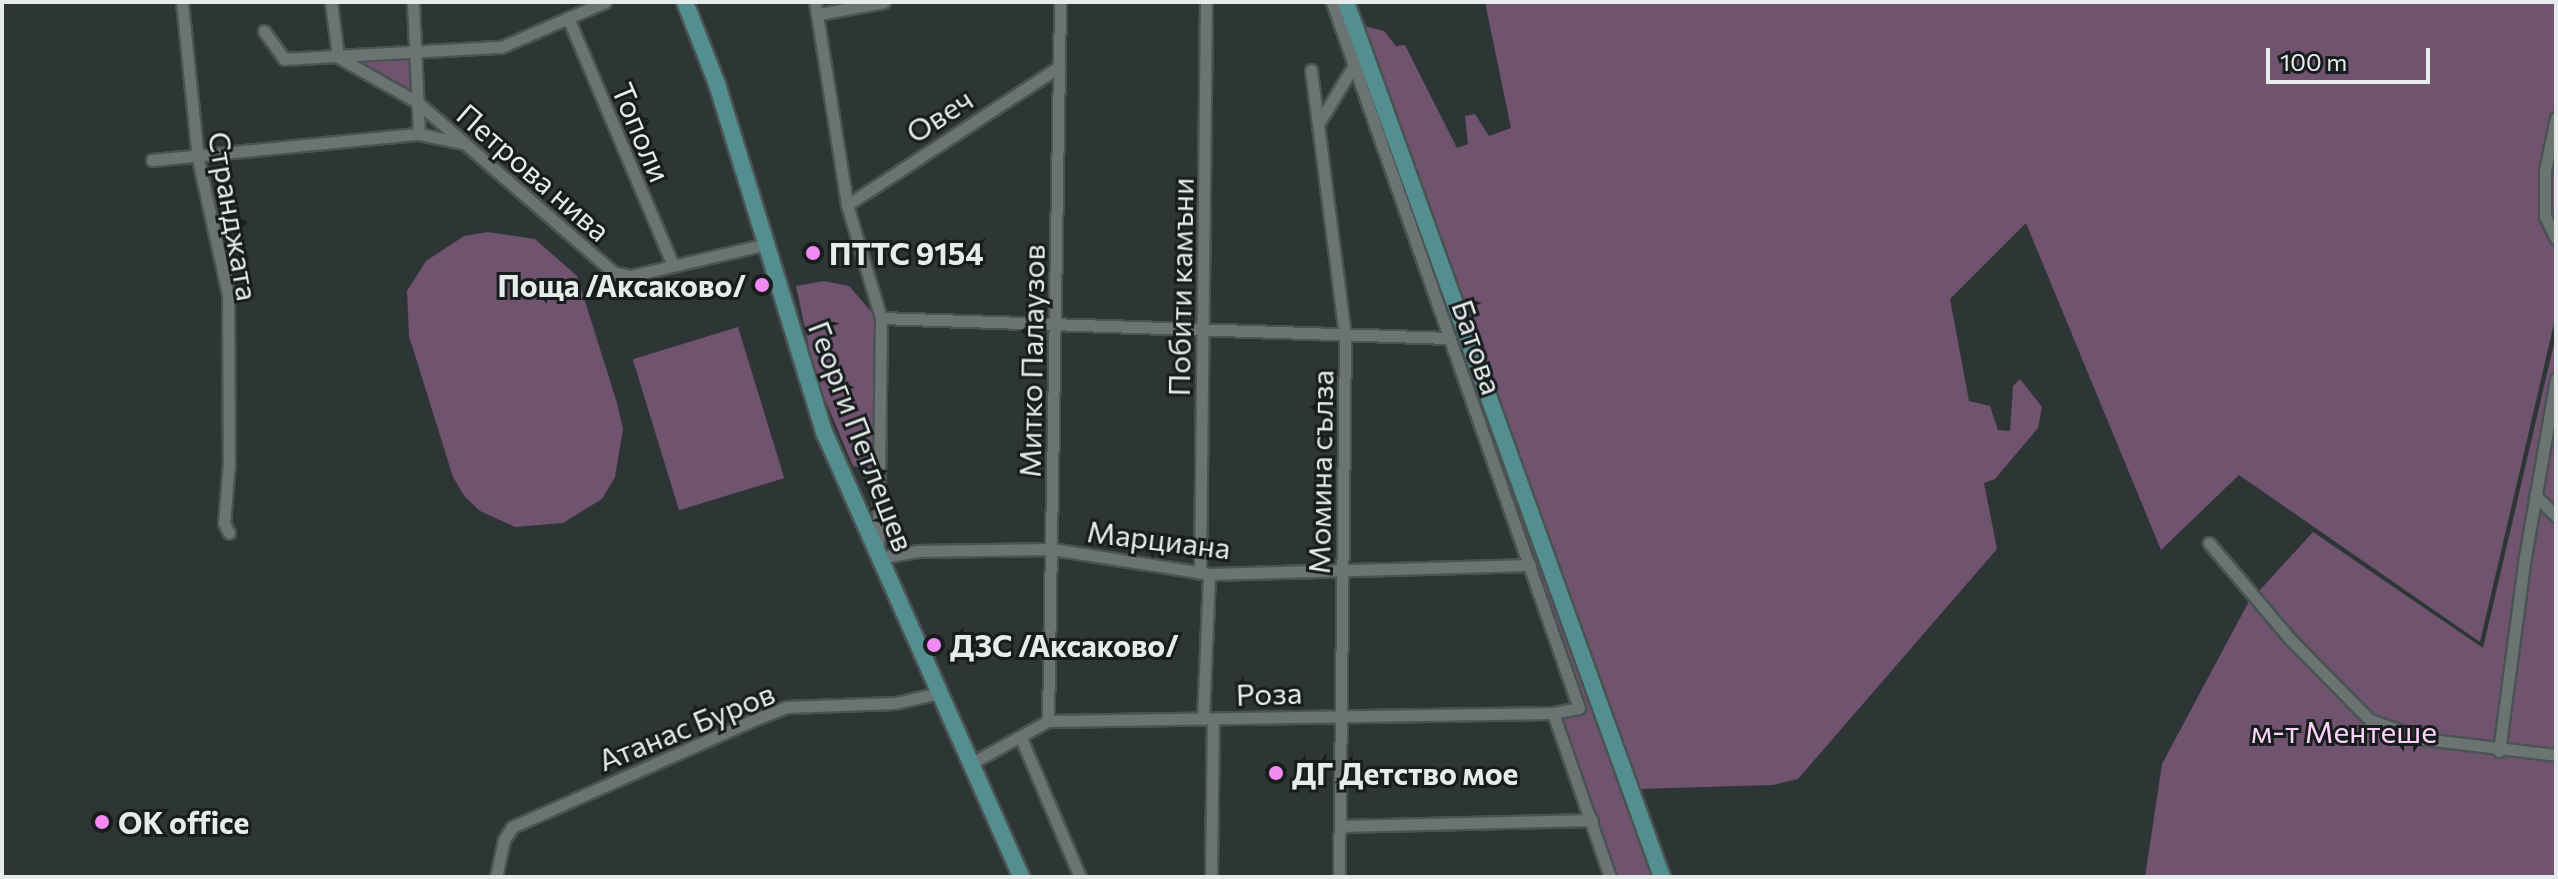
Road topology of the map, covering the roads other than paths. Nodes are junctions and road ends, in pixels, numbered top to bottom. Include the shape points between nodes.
1 (182, 2) edge
2 (331, 2) edge
3 (413, 2) edge
4 (605, 2) edge
5 (685, 2) edge
6 (884, 2) edge
7 (1060, 2) edge
8 (1206, 2) edge
9 (1332, 2) edge
10 (1346, 2) edge
11 (817, 8) edge
12 (568, 18) junction
13 (264, 31) dead end
14 (415, 52) junction
15 (338, 57) junction
16 (1354, 65) junction
17 (1059, 67) junction
18 (1311, 70) dead end
19 (417, 102) junction
20 (2556, 118) edge
21 (1320, 121) junction
22 (419, 134) junction
23 (463, 143) junction
24 (198, 159) junction
25 (152, 160) dead end
26 (847, 205) junction
27 (2556, 239) edge
28 (766, 244) junction
29 (673, 265) junction
30 (881, 318) junction
31 (1056, 322) junction
32 (1203, 328) junction
33 (1345, 334) junction
34 (1449, 338) junction
35 (2556, 379) edge
36 (2535, 495) junction
37 (2556, 516) edge
38 (229, 533) dead end
39 (2209, 543) dead end
40 (1052, 549) junction
41 (878, 558) junction
42 (1530, 565) junction
43 (1343, 571) junction
44 (1204, 574) junction
45 (939, 693) junction
46 (1579, 708) joint
47 (1553, 713) junction
48 (1340, 715) junction
49 (1208, 719) junction
50 (1048, 721) junction
51 (1021, 738) junction
52 (2499, 751) junction
53 (2556, 755) edge
54 (970, 764) junction
55 (1592, 820) junction
56 (1340, 826) junction
57 (496, 877) edge
58 (1021, 877) edge
59 (1080, 877) edge
60 (1211, 877) edge
61 (1339, 877) edge
62 (1610, 877) edge
63 (1662, 877) edge

1 - 24 street, Странджата
2 - 15 street
3 - 14 street
4 - 12 street
5 - 28 main road, Георги Петлешев via 717,84
6 - 11 street
7 - 17 street, Митко Палаузов
8 - 32 street, Побити камъни
9 - 16 street, Батова
10 - 63 main road
11 - 26 street
12 - 14 street via 501,47
12 - 29 street, Тополи
13 - 15 street via 284,59
14 - 15 street
14 - 19 street
15 - 19 street, Петрова нива
16 - 21 street
16 - 34 street, Батова
17 - 26 street, Овеч
17 - 31 street, Митко Палаузов
18 - 21 street, Момина сълза
19 - 22 street
19 - 23 street, Петрова нива
20 - 27 street via 2545,170 2545,216
21 - 33 street, Момина сълза
22 - 23 street
22 - 24 street
23 - 29 street, Петрова нива via 613,272 630,276
24 - 25 street
24 - 38 street, Странджата via 228,294 224,523
26 - 30 street
28 - 29 street, Петрова нива
28 - 41 main road, Георги Петлешев via 803,377
30 - 31 street
30 - 41 street
31 - 32 street
31 - 40 street, Митко Палаузов
32 - 33 street
32 - 44 street, Побити камъни
33 - 34 street
33 - 43 street, Момина сълза
34 - 42 street, Батова
35 - 36 street
36 - 37 street
36 - 52 street
39 - 52 street via 2291,640 2370,720 2424,739
40 - 41 street, Марциана via 916,551
40 - 44 street, Марциана
40 - 50 street, Митко Палаузов
41 - 45 main road, Георги Петлешев
42 - 43 street, Марциана
42 - 46 street, Батова
43 - 44 street, Марциана
43 - 48 street, Момина сълза
44 - 49 street, Побити камъни
45 - 54 main road, Георги Петлешев
45 - 57 street, Атанас Буров via 895,703 787,707 758,718 512,827
46 - 47 street, Роза
47 - 48 street, Роза
47 - 55 street
48 - 49 street, Роза
48 - 56 street, Момина сълза
49 - 50 street, Роза
49 - 60 street, Побити камъни
50 - 51 street
51 - 54 street
51 - 59 street
52 - 53 street
54 - 58 main road, Георги Петлешев
55 - 56 street
55 - 62 street
56 - 61 street, Момина сълза

